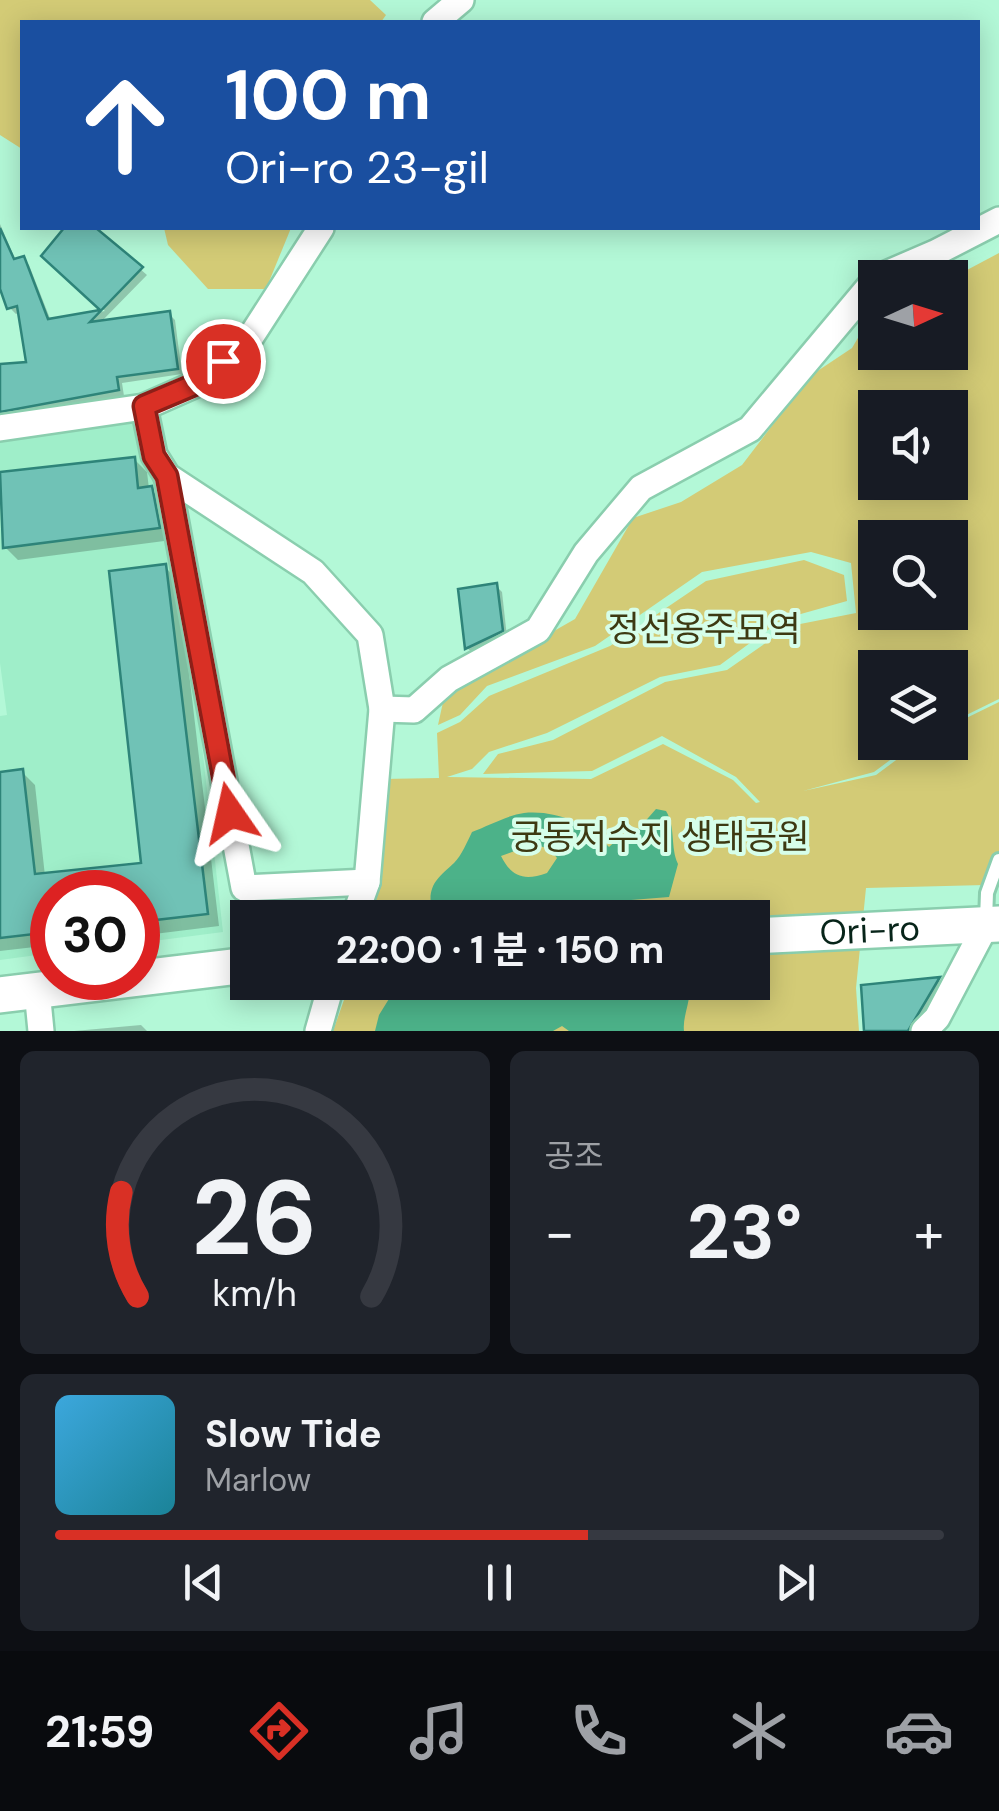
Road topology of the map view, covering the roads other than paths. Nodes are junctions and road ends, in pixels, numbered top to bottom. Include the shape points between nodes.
1 (461, 0) edge
2 (436, 20) edge
3 (320, 230) edge
4 (980, 230) edge
5 (919, 260) edge
6 (858, 300) edge
7 (144, 406) junction
8 (0, 428) edge
9 (167, 476) junction
10 (382, 710) junction
11 (999, 860) edge
12 (367, 882) junction
13 (360, 900) edge
14 (992, 924) edge
15 (770, 935) edge
16 (230, 966) edge
17 (160, 975) edge
18 (30, 991) edge
19 (0, 995) edge
20 (37, 1000) edge
21 (327, 1000) edge
22 (41, 1031) edge
23 (318, 1031) edge
24 (924, 1031) edge

1 - 2 street
3 - 7 street via 250,338 196,384
4 - 5 street
6 - 10 street via 750,429 641,488 586,553 538,630 449,678 414,710
7 - 8 street
7 - 9 street via 154,456
9 - 10 street via 313,572 370,635
9 - 12 street via 244,888
10 - 12 street
11 - 14 lane via 987,893
12 - 13 street
14 - 15 main road, Ori-ro
14 - 24 street, Ori-ro
16 - 17 main road
18 - 19 main road
20 - 22 street
21 - 23 street

